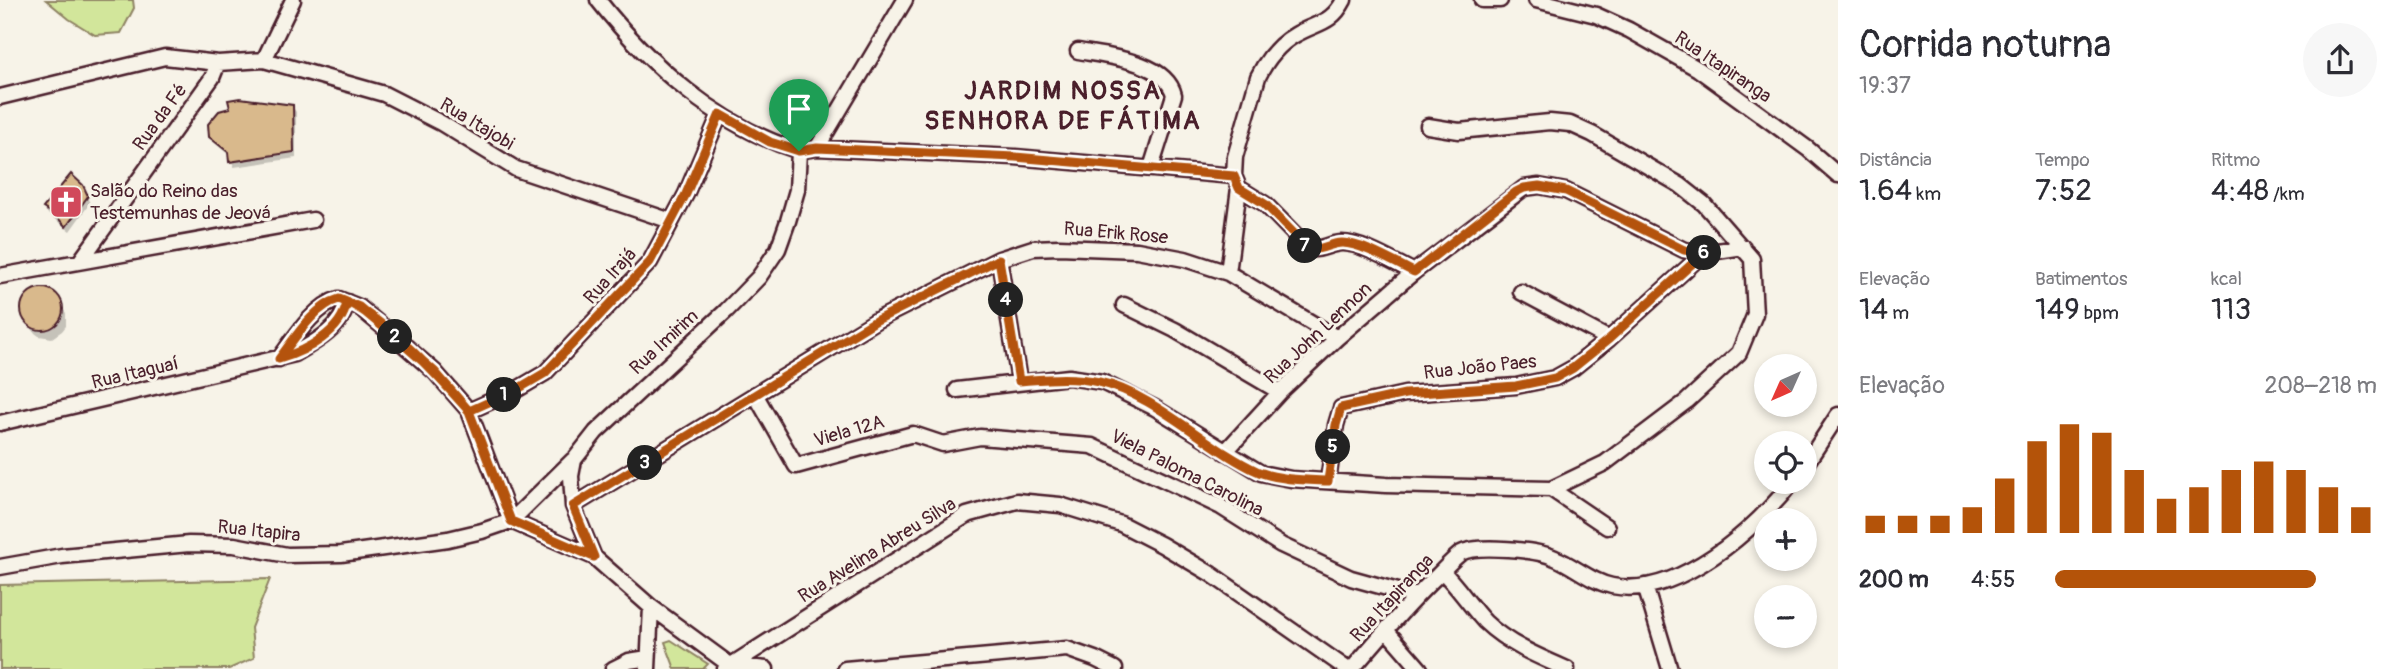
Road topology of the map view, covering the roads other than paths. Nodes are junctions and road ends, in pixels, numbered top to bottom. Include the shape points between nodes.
1 (293, 0) edge
2 (598, 0) edge
3 (905, 0) edge
4 (1344, 0) edge
5 (1482, 0) edge
6 (1500, 0) edge
7 (1536, 0) edge
8 (1078, 51) dead end
9 (264, 60) junction
10 (218, 63) junction
11 (0, 97) edge
12 (720, 114) junction
13 (1428, 126) dead end
14 (817, 148) junction
15 (799, 151) junction
16 (1152, 168) junction
17 (1838, 175) edge
18 (1236, 182) junction
19 (313, 220) dead end
20 (671, 221) junction
21 (1743, 247) junction
22 (1704, 253) junction
23 (999, 259) junction
24 (81, 260) junction
25 (1228, 272) junction
26 (1414, 272) junction
27 (0, 276) edge
28 (1521, 292) dead end
29 (347, 302) junction
30 (1124, 304) dead end
31 (1337, 338) junction
32 (1609, 339) junction
33 (279, 359) junction
34 (1019, 381) junction
35 (957, 390) dead end
36 (1280, 392) junction
37 (755, 394) junction
38 (469, 411) junction
39 (1838, 415) edge
40 (0, 423) edge
41 (913, 434) joint
42 (1817, 447) edge
43 (1225, 452) junction
44 (573, 460) junction
45 (1328, 481) junction
46 (1551, 489) junction
47 (1781, 494) edge
48 (573, 506) junction
49 (511, 521) junction
50 (1607, 527) dead end
51 (594, 557) junction
52 (0, 567) edge
53 (1442, 571) junction
54 (1645, 586) junction
55 (1416, 596) junction
56 (651, 607) junction
57 (1386, 630) junction
58 (984, 662) edge
59 (648, 664) edge
60 (727, 667) edge
61 (613, 669) edge
62 (766, 669) edge
63 (845, 669) edge
64 (1115, 669) edge
65 (1346, 669) edge
66 (1352, 669) edge
67 (1420, 669) edge
68 (1567, 669) edge
69 (1670, 669) edge

1 - 9 street
2 - 12 street via 649,58
3 - 14 street
4 - 18 street via 1334,17 1292,36 1264,66 1236,157
5 - 6 street
7 - 17 street, Rua Itapiranga via 1596,15 1698,69
8 - 16 street via 1131,60 1161,75 1172,88 1174,95
9 - 10 street, Rua Itajobi
9 - 20 street, Rua Itajobi via 384,93 516,169
10 - 11 street, Rua Itajobi via 164,57
10 - 24 street, Rua da Fé via 212,79
12 - 15 street via 770,142
12 - 20 street, Rua Irajá
13 - 21 street via 1459,131 1570,124 1680,185
14 - 15 street
14 - 16 street
15 - 44 street, Rua Imirim via 797,190 788,221 778,250 759,277 596,432
16 - 18 street
18 - 25 street
18 - 26 street via 1309,249 1342,243
19 - 24 street
20 - 38 street, Rua Irajá via 650,262 545,373
21 - 22 street, Rua John Lennon
21 - 46 street via 1752,259 1755,314 1739,353 1687,401 1605,463
22 - 26 street, Rua John Lennon via 1684,250 1566,191 1539,186 1516,192
22 - 32 street, Rua João Paes
23 - 25 street, Rua Erik Rose via 1033,248 1137,250
23 - 34 street
23 - 37 street, Rua Erik Rose via 877,320
24 - 27 street
25 - 31 street, Rua Erik Rose
26 - 31 street, Rua John Lennon
28 - 32 street
29 - 33 street, Rua Itaguaí via 345,313 323,337
29 - 33 street via 339,299 323,307
29 - 38 street via 374,319 435,372
30 - 36 street
31 - 36 street, Rua John Lennon
32 - 45 street, Rua João Paes via 1573,368 1544,381 1405,394 1341,408
33 - 40 street, Rua Itaguaí
34 - 35 street
34 - 43 street via 1069,377 1102,382 1155,408
36 - 43 street, Rua John Lennon
37 - 41 street, Viela 12A via 796,466
37 - 48 street, Rua Erik Rose
38 - 49 street
39 - 42 street
41 - 55 street, Viela Paloma Carolina via 943,444 980,438 1092,446 1221,507 1281,545 1351,578
43 - 45 street via 1261,473
44 - 48 street
44 - 49 street, Rua Itapira
45 - 46 street
46 - 50 street
47 - 54 street, Rua Itapiranga via 1748,529 1701,565
48 - 51 street
49 - 51 street
49 - 52 street, Rua Itapira via 448,539 341,554 287,555 234,545 189,544
51 - 56 street
53 - 54 street, Rua Itapiranga via 1463,552 1516,550 1555,557 1611,586
53 - 55 street, Rua Itapiranga
53 - 68 street via 1503,637
54 - 69 street
55 - 57 street, Rua Itapiranga
56 - 59 street
56 - 60 street
57 - 66 street, Rua Itapiranga
57 - 67 street
58 - 63 street
58 - 64 street via 1067,649
59 - 61 street via 629,661
60 - 62 street
60 - 65 street, Rua Avelina Abreu Silva via 967,515 1017,501 1060,505 1121,524 1211,574

